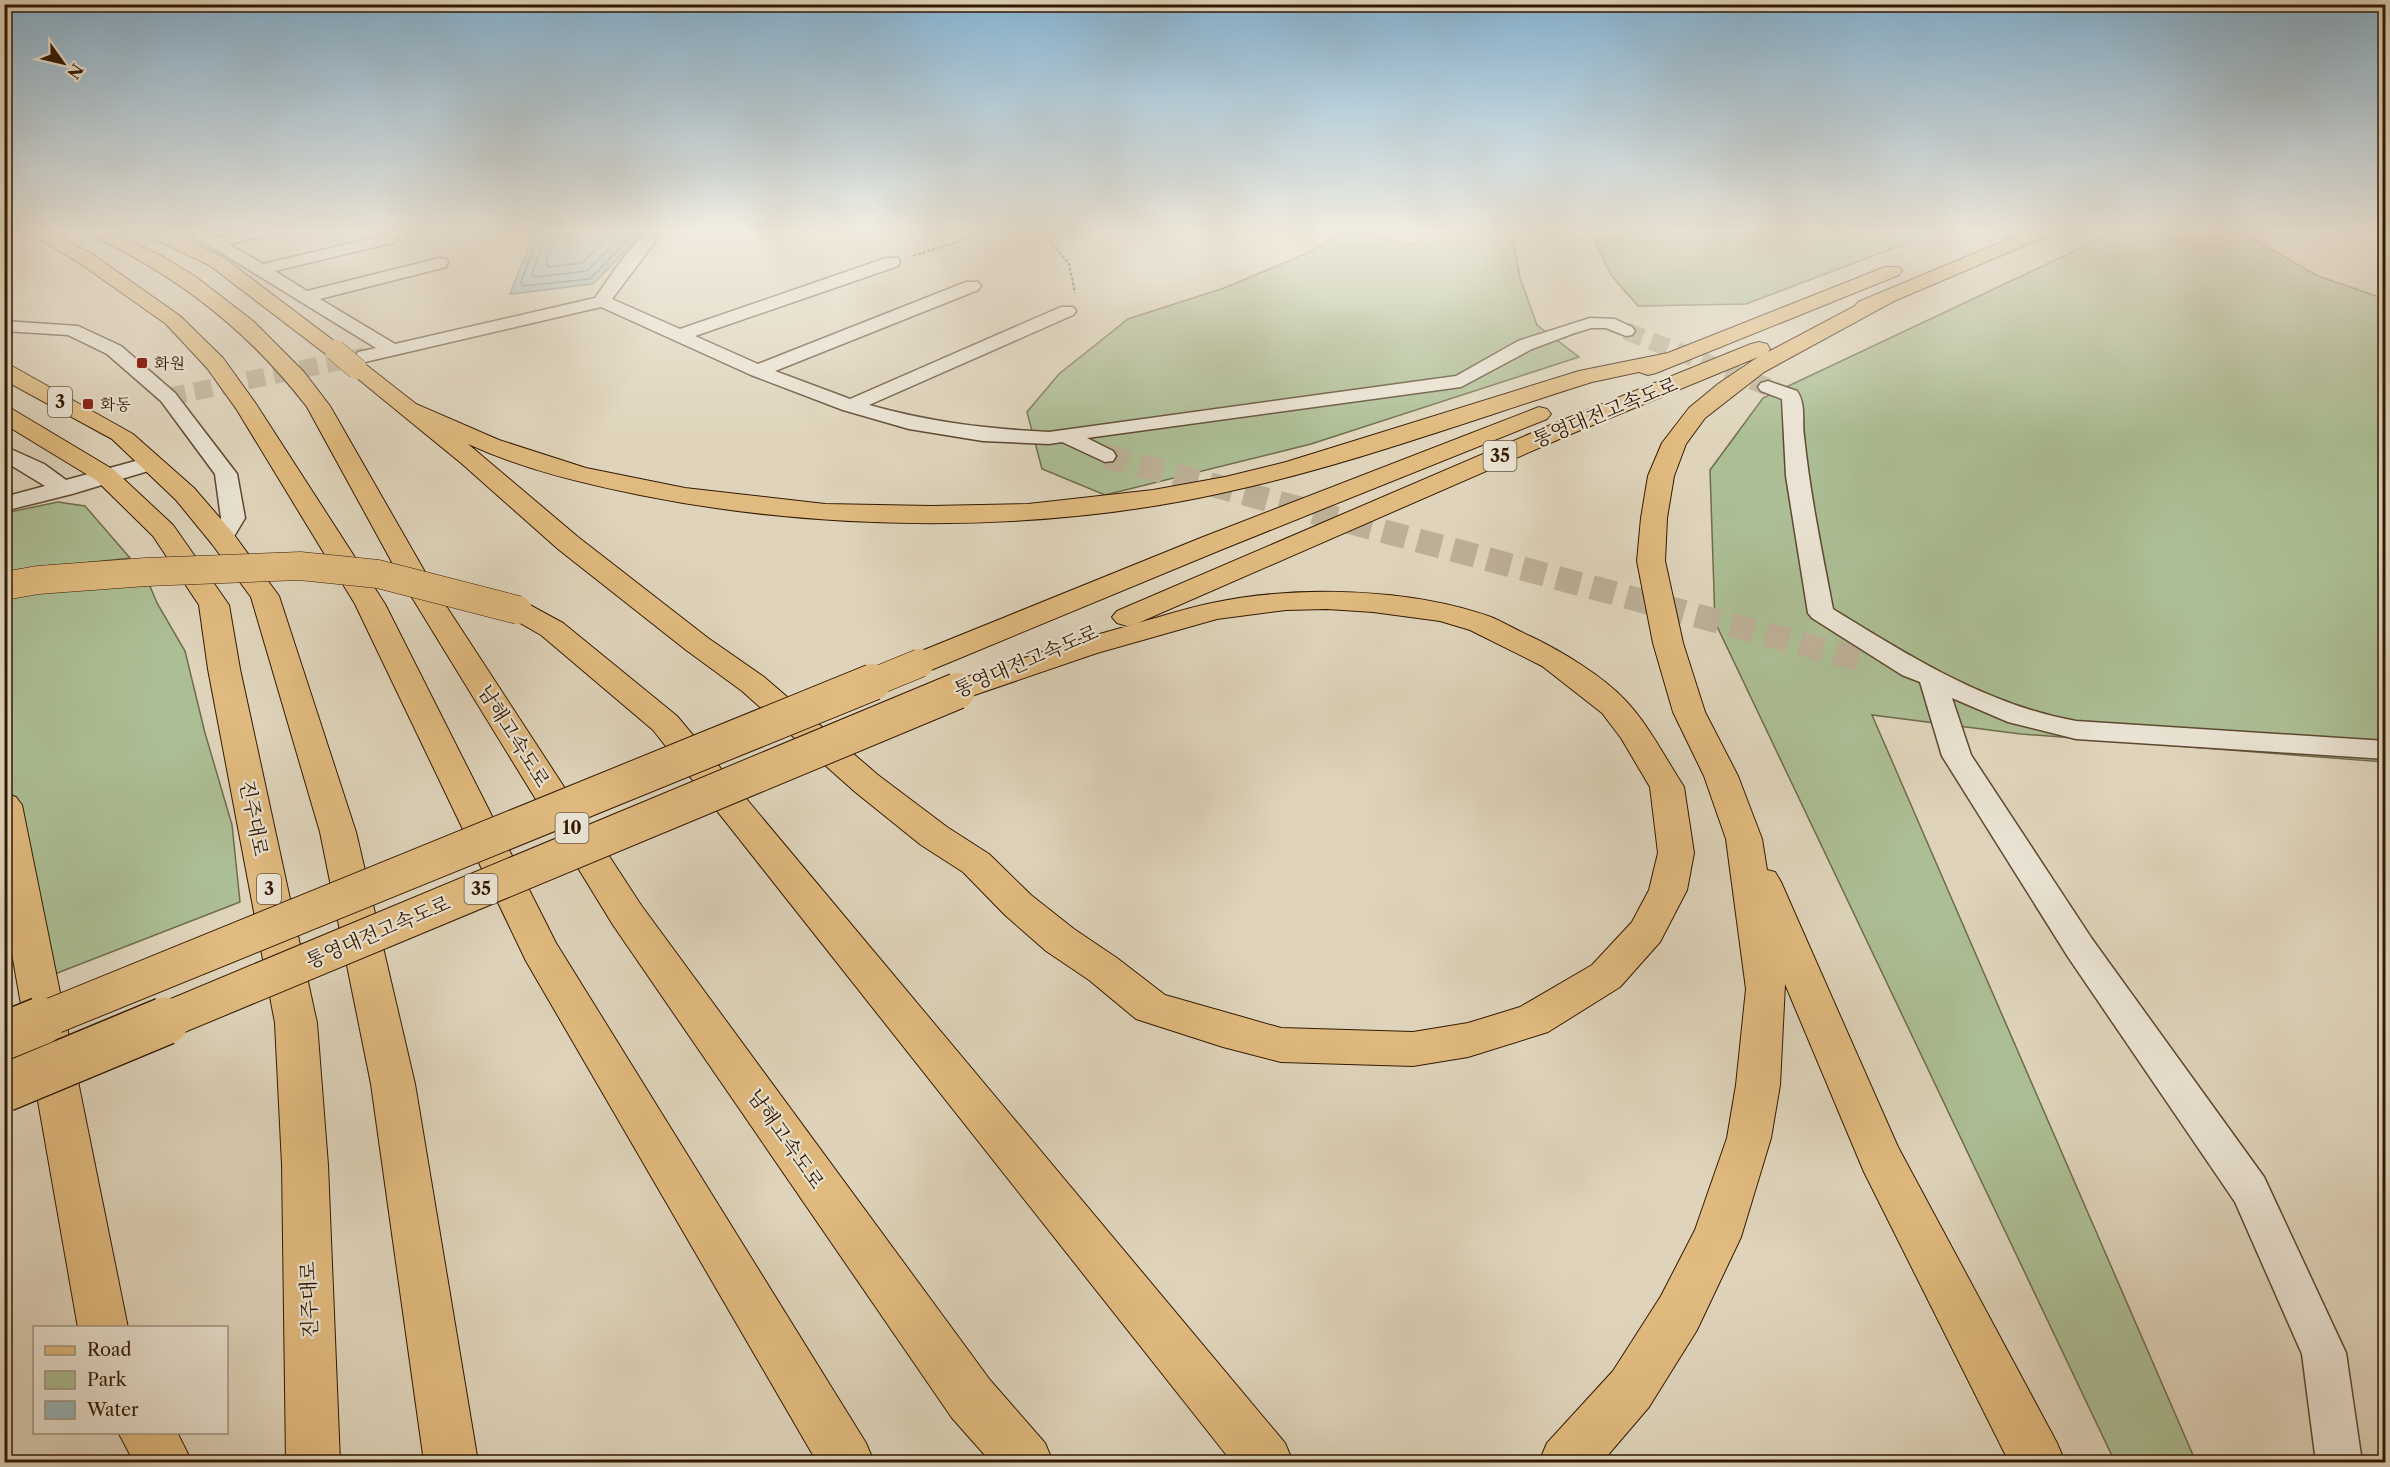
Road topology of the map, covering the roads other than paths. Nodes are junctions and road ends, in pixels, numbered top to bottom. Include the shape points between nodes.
1 (142, 298) edge
2 (213, 298) edge
3 (266, 298) edge
4 (307, 298) edge
5 (603, 298) edge
6 (786, 298) edge
7 (941, 298) edge
8 (1820, 298) edge
9 (1885, 298) edge
10 (1886, 298) edge
11 (601, 302) junction
12 (1067, 311) road end
13 (4, 326) edge
14 (1626, 331) tunnel mouth
15 (679, 335) junction
16 (392, 350) junction
17 (1668, 359) junction
18 (361, 363) junction
19 (4, 371) edge
20 (759, 371) junction
21 (1768, 387) tunnel mouth
22 (850, 406) junction
23 (408, 409) junction
24 (4, 414) edge
25 (1066, 435) junction
26 (130, 445) junction
27 (4, 452) edge
28 (1105, 456) tunnel mouth
29 (105, 475) junction
30 (64, 489) junction
31 (4, 504) edge
32 (222, 538) junction
33 (4, 586) edge
34 (1858, 659) tunnel mouth
35 (1921, 673) junction
36 (957, 691) junction
37 (2385, 750) edge
38 (4, 805) edge
39 (1744, 839) junction
40 (4, 1036) edge
41 (4, 1088) edge
42 (103, 1326) edge
43 (146, 1434) edge
44 (165, 1462) edge
45 (313, 1462) edge
46 (451, 1462) edge
47 (847, 1462) edge
48 (1026, 1462) edge
49 (1266, 1462) edge
50 (1566, 1462) edge
51 (2038, 1462) edge
52 (2339, 1462) edge

1 - 47 main road via 172,320 215,363 370,604 540,950
2 - 48 main road, 남해고속도로 / 10 via 304,386 318,406 419,586 627,915 971,1399
3 - 18 main road, bridge via 335,350
4 - 16 street
5 - 11 street
6 - 15 street
7 - 20 street
8 - 17 main road, 통영대전고속도로 / 35
9 - 36 main road, 통영대전고속도로 / 35 via 1562,429
10 - 39 main road via 1756,367 1726,389 1697,413 1674,443 1661,476 1652,561 1668,643 1689,711 1721,776
11 - 15 street via 614,304
11 - 16 street
12 - 22 street
13 - 32 street via 72,330 114,350 168,397 226,474 233,518
14 - 25 street via 1609,323 1590,323 1566,330 1525,345 1461,381
15 - 20 street
16 - 18 street
17 - 23 main road via 1587,376 1294,468 1225,485 1153,498 1028,512 825,512 685,496 580,475 490,445
17 - 40 main road, 통영대전고속도로 / 35, bridge
18 - 23 main road
19 - 26 main road, 3
20 - 22 street
21 - 35 street via 1790,396 1793,402 1797,476 1821,612
22 - 25 street via 909,423 983,435
23 - 36 main road via 568,543 753,684 866,783 976,863 1060,940 1151,1007 1281,1045 1413,1049 1468,1040 1533,1020 1606,976 1646,932 1668,890 1676,853 1666,787 1627,724 1612,706 1553,659 1481,624 1443,613 1327,600 1286,601 1214,612 1086,647
24 - 29 main road, 진주대로 / 3
25 - 28 street
26 - 29 street
26 - 32 main road, 3 via 185,494
27 - 30 street
29 - 30 street
29 - 45 main road, 진주대로 / 3 via 163,531 214,605 296,1023 305,1165
30 - 31 street
32 - 46 main road, 3 via 265,596 338,832 393,1084
33 - 49 main road, bridge via 146,572 300,566 378,574 518,610 552,629 665,723
34 - 35 street
35 - 37 street via 1998,710 2040,724 2076,730
35 - 52 street via 1957,756 2080,948 2250,1190 2324,1353
36 - 41 main road, 통영대전고속도로 / 35, bridge
38 - 42 main road
39 - 50 main road via 1766,989 1749,1138 1717,1237 1680,1313 1631,1389
39 - 51 main road via 1880,1158
43 - 44 main road

